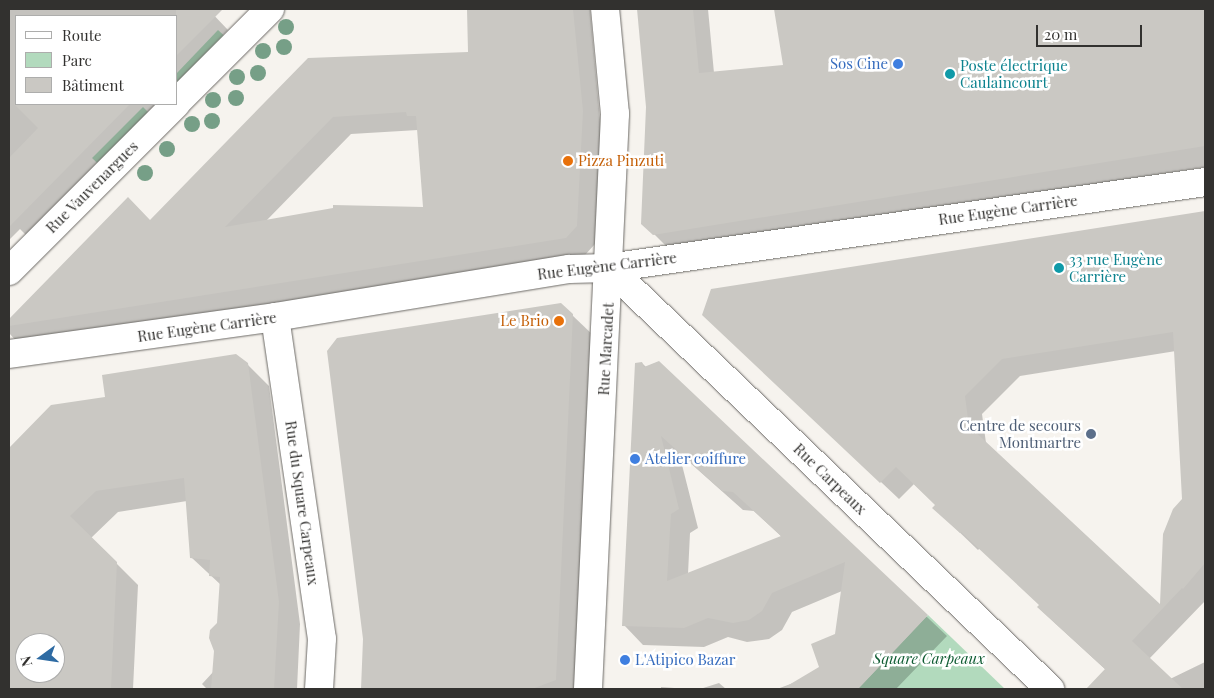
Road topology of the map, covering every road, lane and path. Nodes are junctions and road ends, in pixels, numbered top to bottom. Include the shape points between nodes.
1 (270, 9) edge
2 (605, 9) edge
3 (178, 101) edge
4 (174, 105) edge
5 (1205, 182) edge
6 (609, 268) junction
7 (9, 271) edge
8 (275, 317) junction
9 (9, 354) edge
10 (319, 689) edge
11 (588, 689) edge
12 (1050, 689) edge

1 - 3 street, Rue Vauvenargues
2 - 6 street, Rue Marcadet via 615,114
4 - 7 street, Rue Vauvenargues
5 - 6 street, Rue Eugène Carrière
6 - 8 street, Rue Eugène Carrière via 569,269
6 - 11 street, Rue Marcadet
6 - 12 street, Rue Carpeaux
8 - 9 street, Rue Eugène Carrière
8 - 10 street, Rue du Square Carpeaux via 322,639

